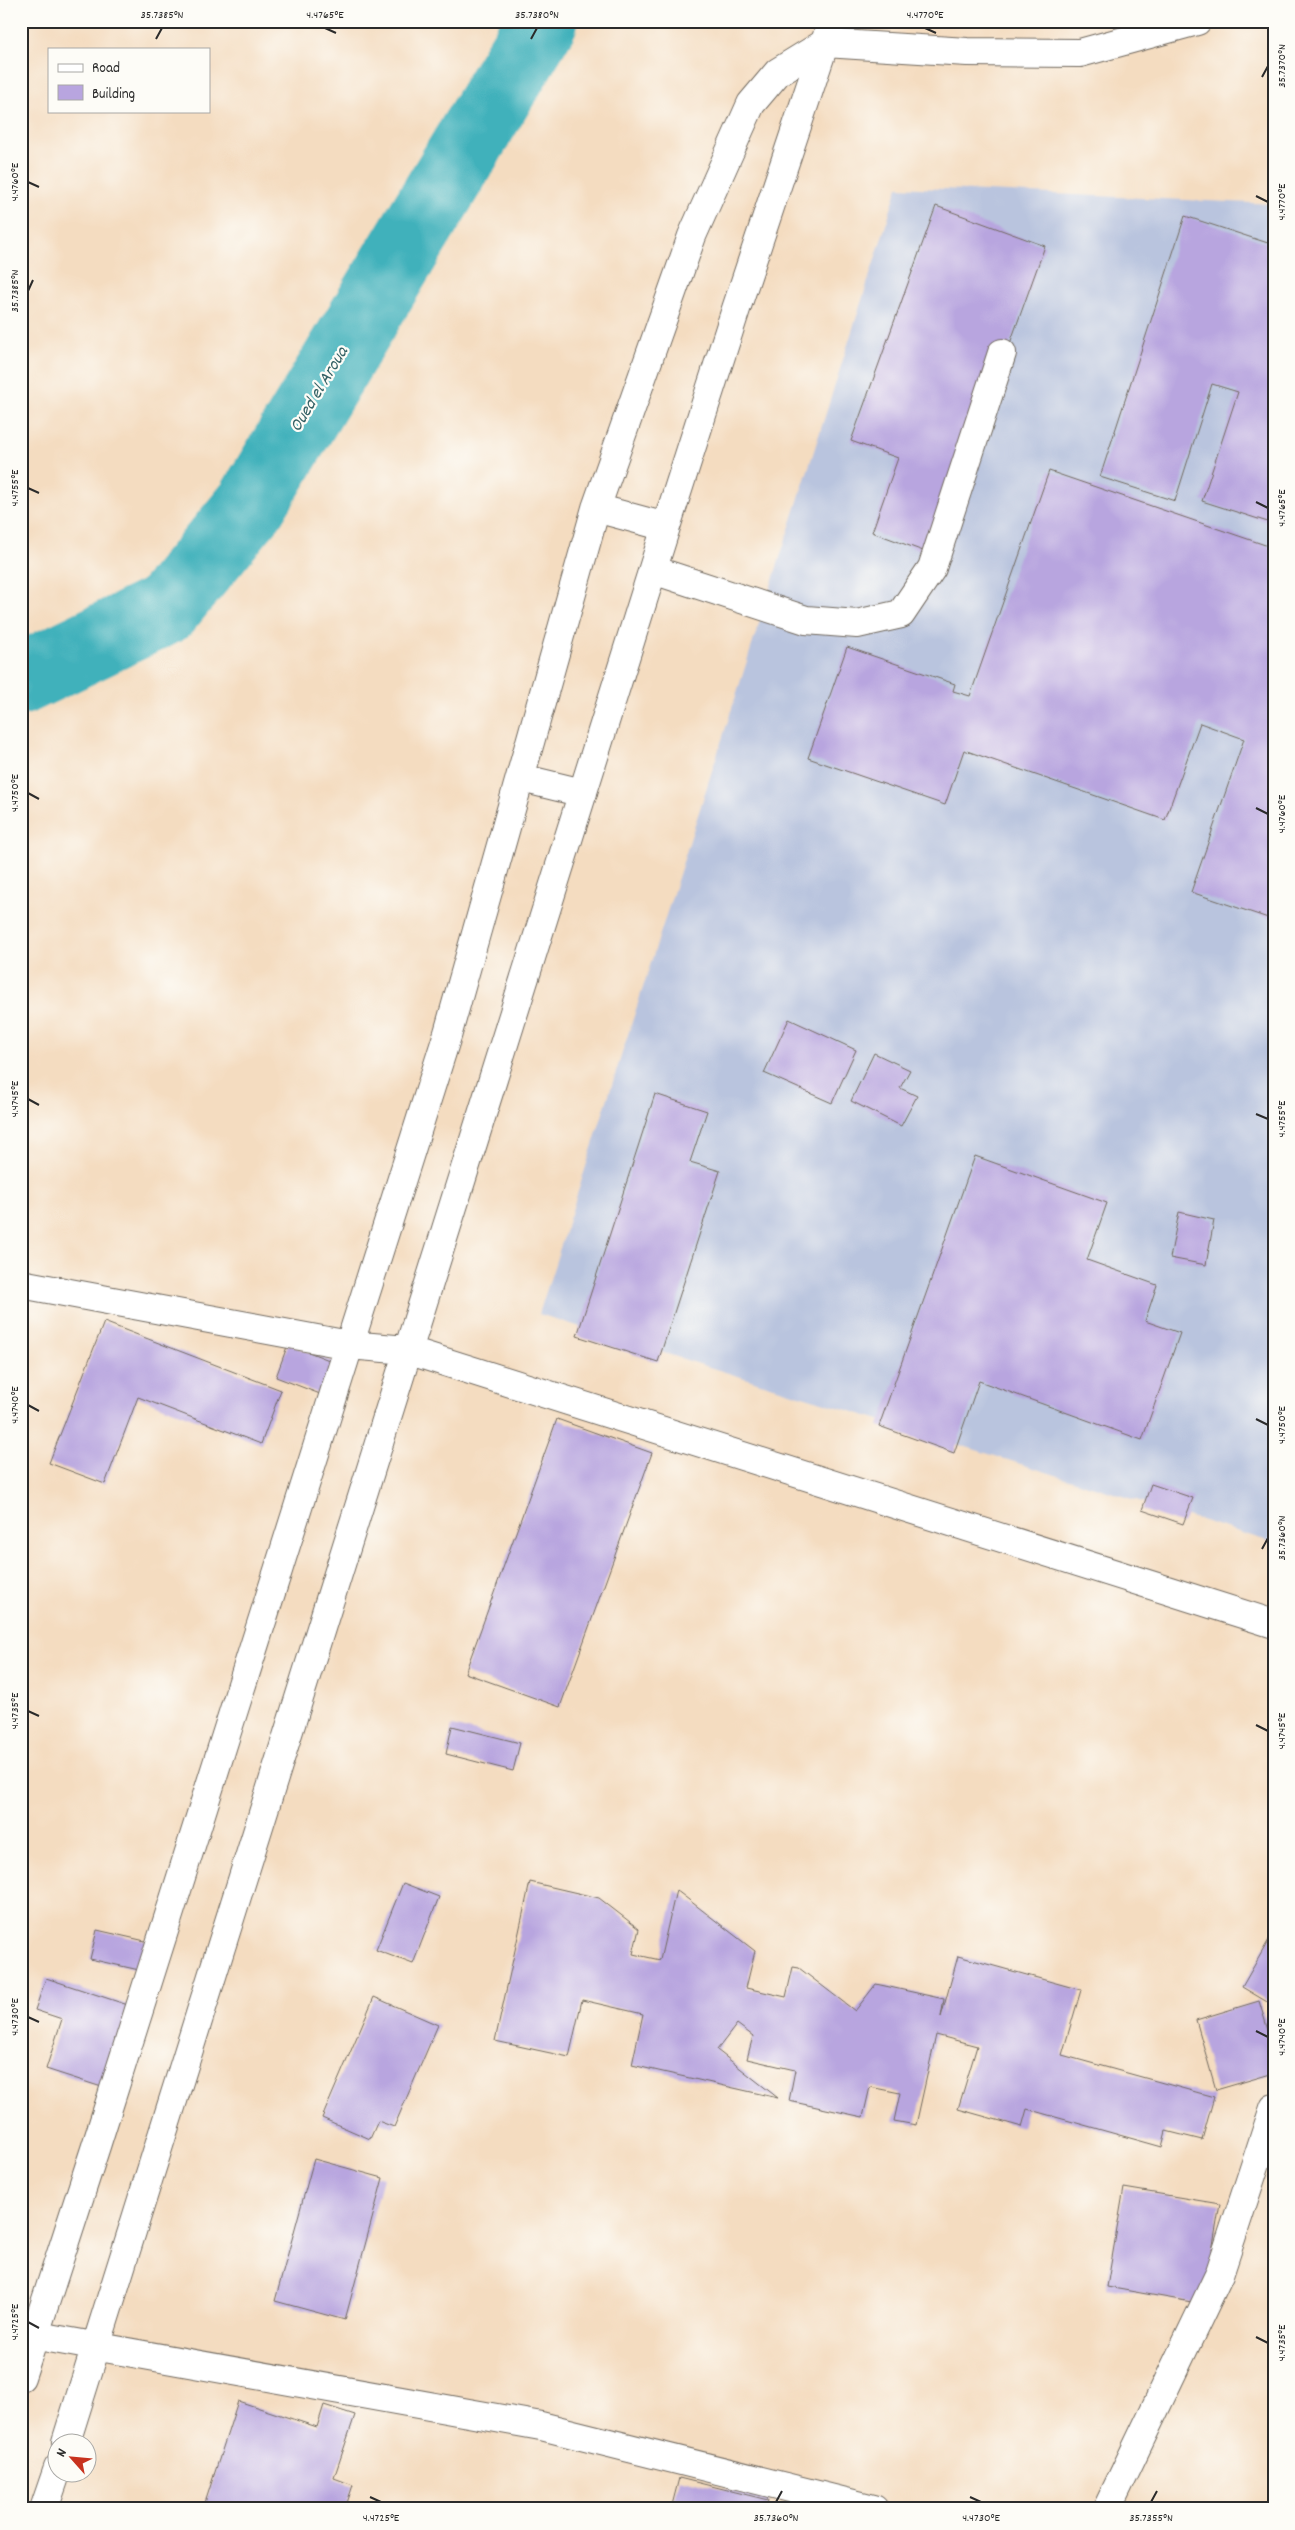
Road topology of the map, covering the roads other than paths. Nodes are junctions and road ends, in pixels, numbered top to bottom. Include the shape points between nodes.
1 (1197, 21) edge
2 (828, 32) edge
3 (1002, 353) dead end
4 (596, 508) junction
5 (666, 527) junction
6 (653, 570) junction
7 (521, 778) junction
8 (583, 793) junction
9 (21, 1284) edge
10 (349, 1345) junction
11 (407, 1350) junction
12 (1274, 1624) edge
13 (1274, 2108) edge
14 (28, 2334) edge
15 (97, 2346) junction
16 (21, 2377) edge
17 (69, 2432) edge
18 (53, 2482) edge
19 (44, 2509) edge
20 (874, 2509) edge
21 (1107, 2509) edge

1 - 2 street via 1080,52 967,52
2 - 4 street via 778,72 751,104 692,236
2 - 5 street
3 - 6 street via 932,568 901,614 857,624 806,620
4 - 5 street
4 - 7 street
5 - 6 street
6 - 8 street
7 - 8 street
7 - 10 street via 448,1032
8 - 11 street
9 - 10 street
10 - 11 street
10 - 14 street via 96,2146
11 - 12 street
11 - 15 street
13 - 21 street via 1219,2274
14 - 15 street
14 - 16 street
15 - 17 street
15 - 20 street via 540,2426
18 - 19 street

